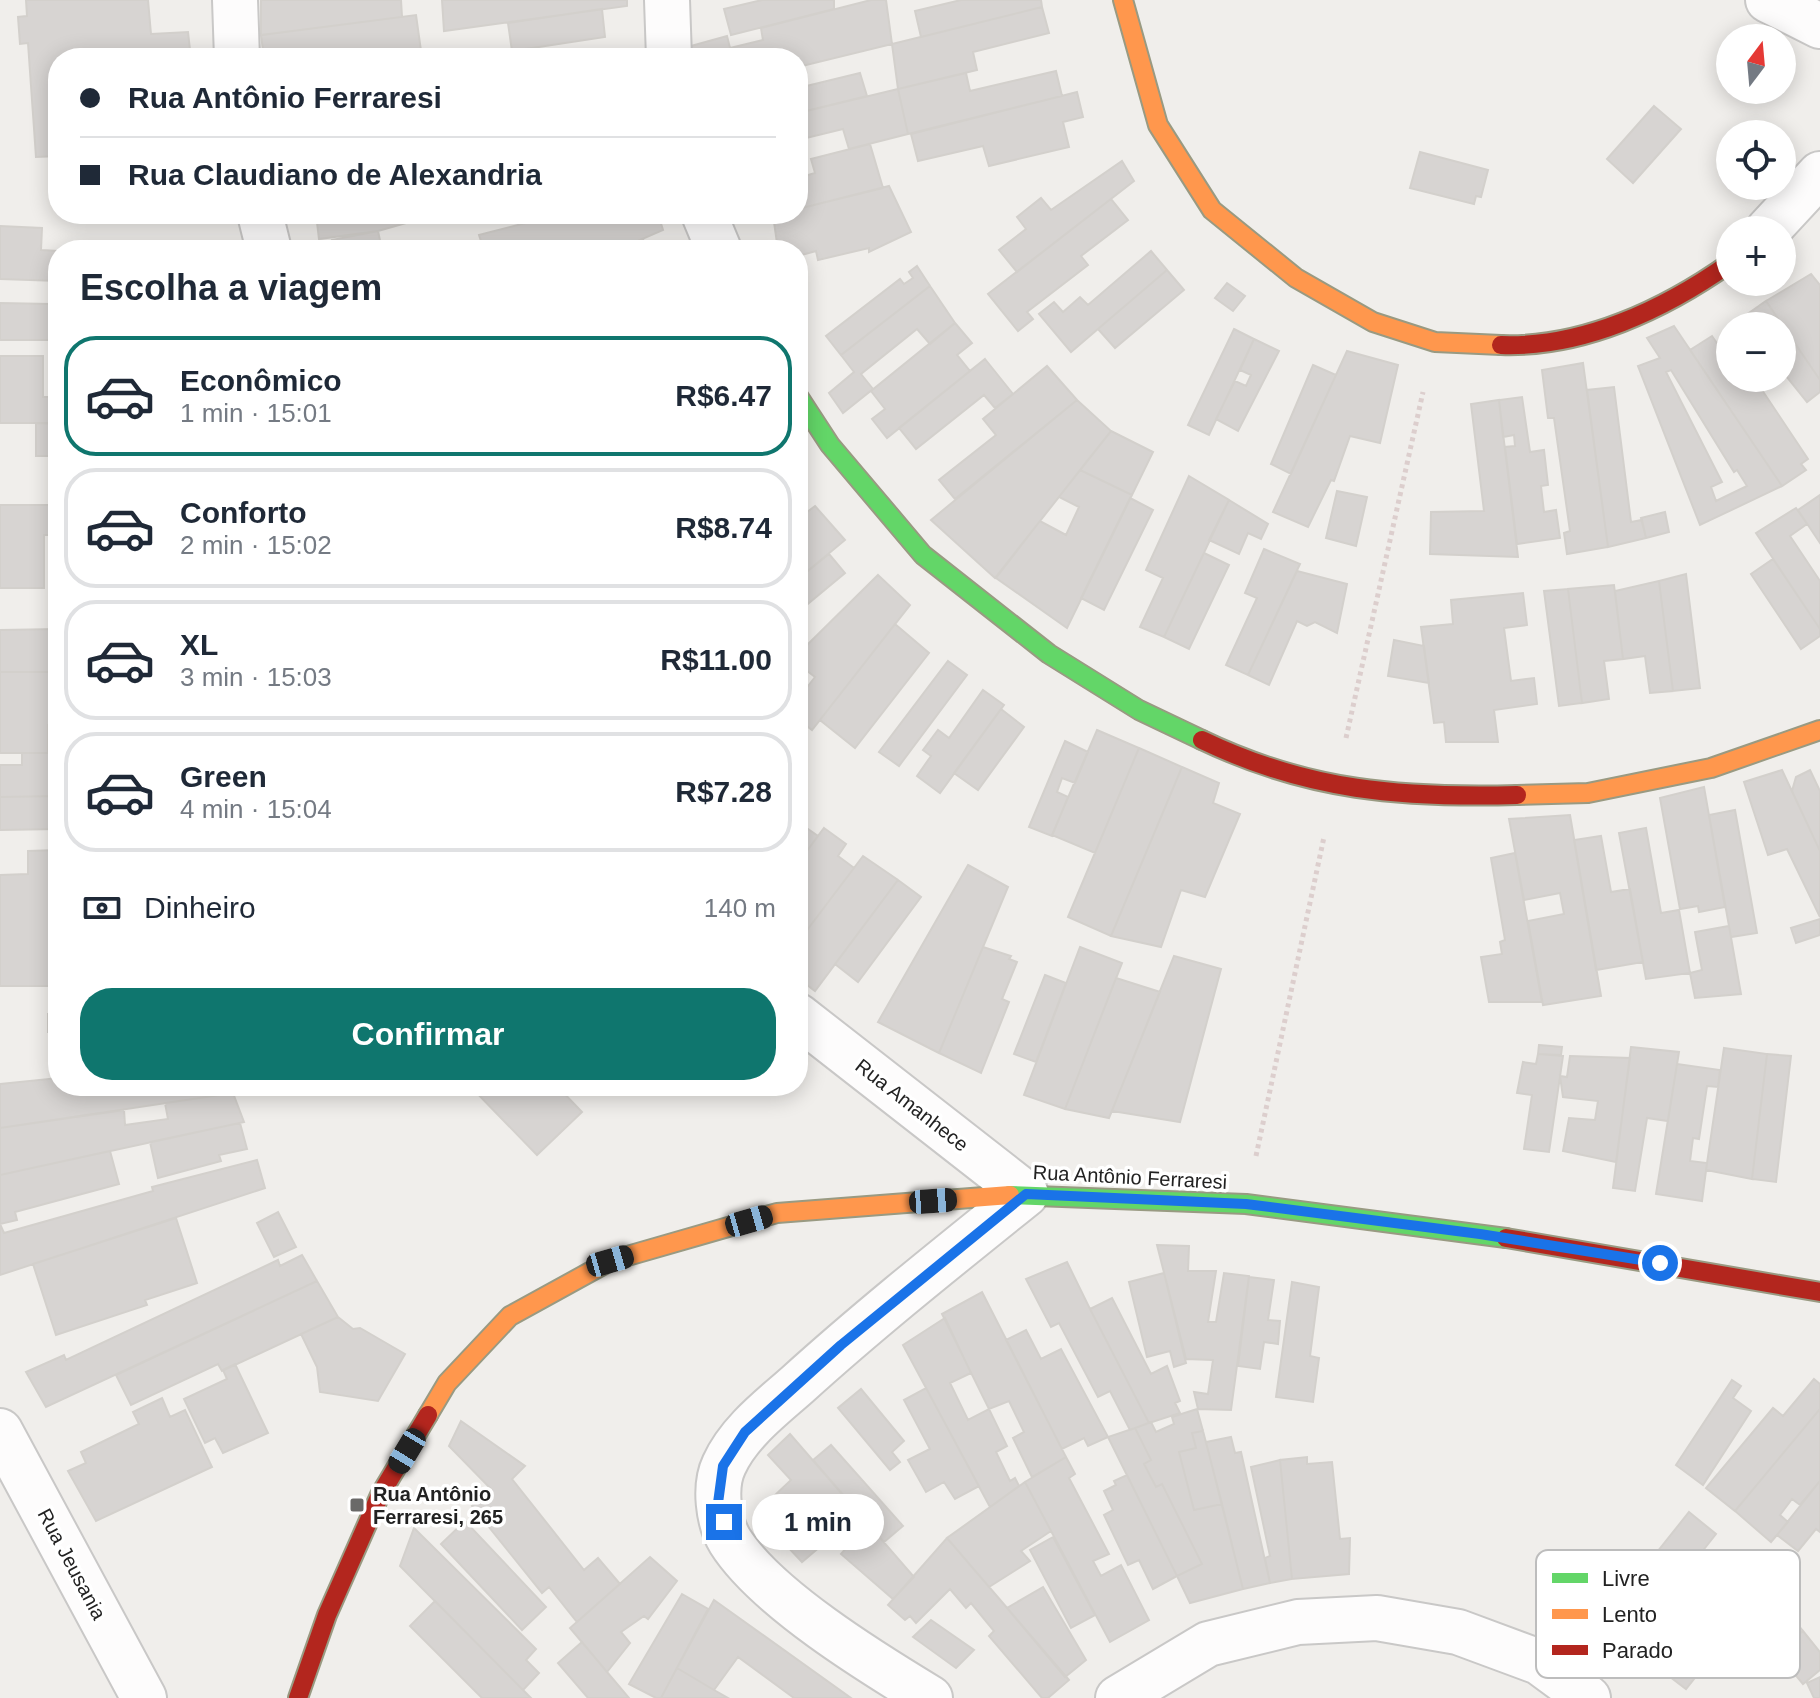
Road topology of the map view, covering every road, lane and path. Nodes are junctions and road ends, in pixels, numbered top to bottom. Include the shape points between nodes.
1 (235, 0) edge
2 (667, 0) edge
3 (1123, 0) edge
4 (1768, 0) edge
5 (1820, 26) edge
6 (237, 48) edge
7 (669, 48) edge
8 (1820, 174) edge
9 (1781, 216) edge
10 (1716, 273) edge
11 (1435, 342) junction
12 (808, 411) edge
13 (1820, 730) edge
14 (1335, 787) junction
15 (808, 1024) edge
16 (1026, 1194) junction
17 (1246, 1204) junction
18 (1820, 1292) edge
19 (0, 1431) edge
20 (1536, 1661) edge
21 (1561, 1678) edge
22 (144, 1698) edge
23 (298, 1698) edge
24 (930, 1698) edge
25 (1118, 1698) edge
26 (1588, 1698) edge

1 - 6 street
2 - 7 street
3 - 11 street via 1158,125 1212,210 1296,278 1373,322
4 - 5 street
8 - 9 street
10 - 11 street via 1682,297 1599,331 1512,345
11 - 14 path
12 - 14 street via 923,555 1049,654 1139,710 1233,755
13 - 14 street via 1711,768 1588,793 1434,797
14 - 17 path
15 - 16 street, Rua Amanhece
16 - 17 street, Rua Antônio Ferraresi
16 - 23 street, Rua Antônio Ferraresi via 777,1213 610,1261 510,1316 447,1383 380,1495 327,1615
16 - 24 street via 841,1345 745,1432 723,1466 718,1503 730,1540 782,1594 861,1656
17 - 18 street, Rua Antônio Ferraresi via 1480,1234
19 - 22 street, Rua Jeusania
20 - 25 street via 1458,1632 1377,1618 1298,1622 1208,1644
21 - 26 street

